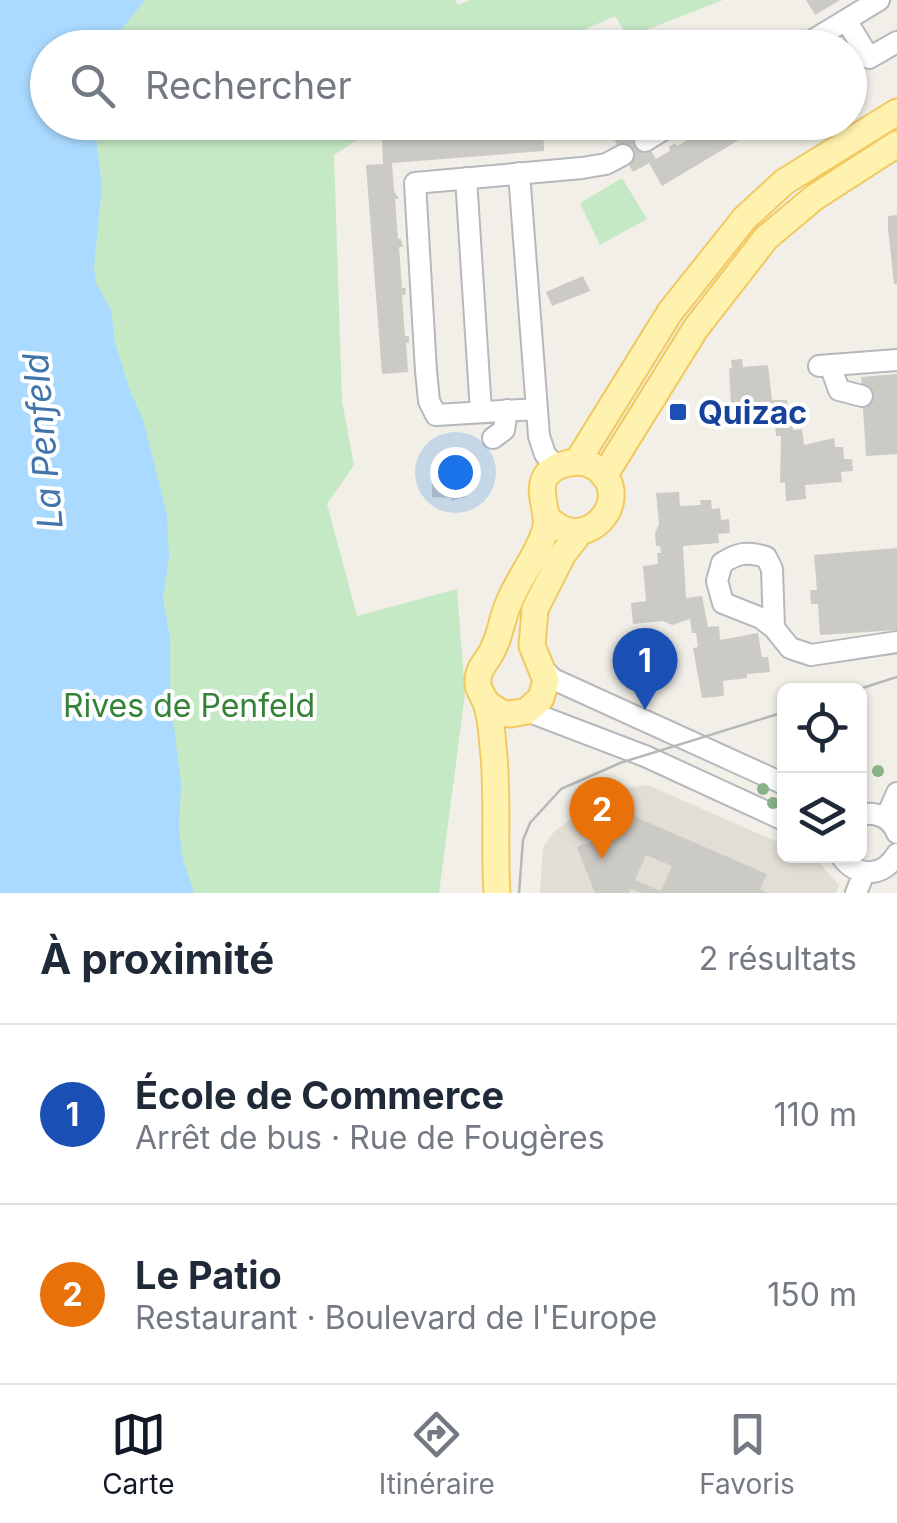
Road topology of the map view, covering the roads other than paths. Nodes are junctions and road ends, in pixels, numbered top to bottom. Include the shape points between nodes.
1 (880, 0) edge
2 (846, 20) junction
3 (830, 30) edge
4 (852, 30) edge
5 (897, 42) edge
6 (867, 55) edge
7 (897, 112) edge
8 (867, 131) edge
9 (852, 140) edge
10 (897, 144) edge
11 (623, 154) dead end
12 (519, 173) junction
13 (466, 178) junction
14 (897, 360) edge
15 (862, 396) dead end
16 (537, 408) junction
17 (506, 410) junction
18 (482, 412) junction
19 (493, 438) dead end
20 (566, 465) junction
21 (604, 476) junction
22 (546, 516) junction
23 (580, 532) junction
24 (774, 628) dead end
25 (897, 642) edge
26 (491, 654) junction
27 (540, 664) junction
28 (486, 702) junction
29 (524, 712) junction
30 (777, 781) edge
31 (496, 785) junction
32 (897, 794) edge
33 (867, 814) edge
34 (777, 817) edge
35 (892, 825) edge
36 (897, 854) edge
37 (848, 863) edge
38 (864, 873) junction
39 (497, 893) edge
40 (856, 893) edge

1 - 2 street
2 - 3 street
2 - 4 street
5 - 6 street
7 - 8 main road
9 - 20 main road via 784,182 744,218 670,312
10 - 21 main road via 766,238 696,328
11 - 12 street via 606,164
12 - 13 street
12 - 16 street
13 - 18 street
13 - 18 street via 415,183 424,352 428,401 436,415
14 - 15 street via 825,365 839,390
16 - 17 street
16 - 20 street via 541,444
17 - 18 street
17 - 19 street via 504,430
20 - 21 main road
20 - 22 main road via 548,475 540,495
21 - 23 main road via 608,511
22 - 23 main road
22 - 26 main road via 545,534 514,586
23 - 27 main road via 535,609 532,646
24 - 25 street via 790,648 811,655
26 - 27 main road via 519,647
26 - 28 main road via 478,682
27 - 29 main road via 546,680 541,698
27 - 30 street via 552,679
28 - 29 main road via 502,713
28 - 31 main road
29 - 31 main road via 506,740
29 - 34 street via 645,756
31 - 39 main road
32 - 35 street
33 - 35 street
36 - 38 street via 883,870
37 - 38 street
38 - 40 street

